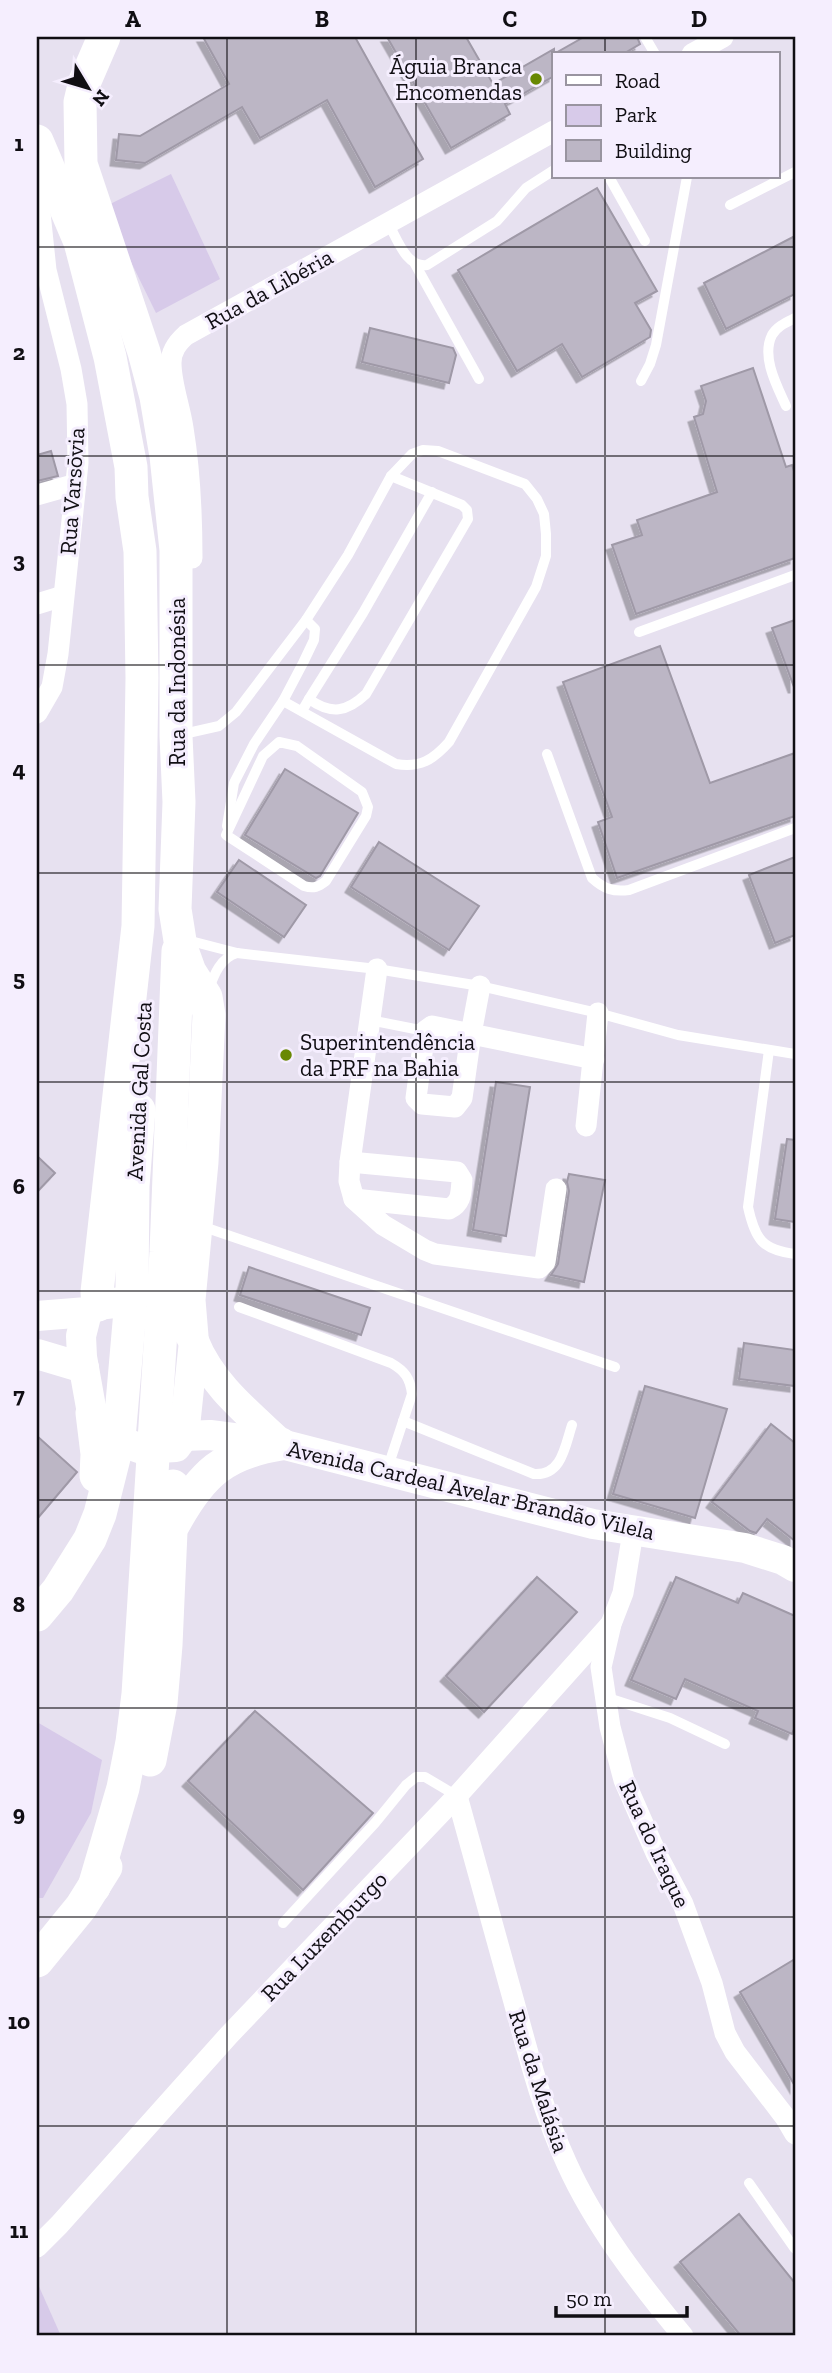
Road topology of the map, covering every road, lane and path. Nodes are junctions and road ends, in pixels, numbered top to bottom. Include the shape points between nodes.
1 (104, 37) edge
2 (717, 44) edge
3 (697, 52) edge
4 (552, 132) edge
5 (37, 141) edge
6 (552, 171) edge
7 (795, 172) edge
8 (611, 178) edge
9 (687, 178) edge
10 (37, 192) edge
11 (730, 205) dead end
12 (388, 223) junction
13 (645, 242) dead end
14 (415, 264) junction
15 (41, 272) edge
16 (795, 318) edge
17 (479, 379) dead end
18 (641, 382) dead end
19 (786, 406) dead end
20 (390, 476) junction
21 (76, 484) junction
22 (432, 492) junction
23 (37, 495) edge
24 (192, 558) dead end
25 (795, 575) edge
26 (64, 596) junction
27 (37, 604) edge
28 (306, 620) junction
29 (639, 632) dead end
30 (309, 699) junction
31 (283, 701) junction
32 (302, 711) junction
33 (37, 713) edge
34 (176, 736) junction
35 (547, 754) dead end
36 (795, 828) edge
37 (226, 835) junction
38 (138, 926) junction
39 (179, 938) junction
40 (237, 953) junction
41 (377, 968) junction
42 (480, 986) junction
43 (206, 997) junction
44 (598, 1013) junction
45 (370, 1020) junction
46 (425, 1031) junction
47 (471, 1034) junction
48 (769, 1050) junction
49 (795, 1054) edge
50 (594, 1059) junction
51 (586, 1126) dead end
52 (350, 1162) junction
53 (556, 1189) dead end
54 (354, 1199) junction
55 (195, 1224) junction
56 (795, 1254) edge
57 (239, 1307) dead end
58 (93, 1308) junction
59 (37, 1316) edge
60 (193, 1338) junction
61 (37, 1354) edge
62 (615, 1367) dead end
63 (84, 1368) junction
64 (92, 1413) junction
65 (403, 1421) junction
66 (572, 1425) dead end
67 (180, 1441) junction
68 (281, 1444) junction
69 (386, 1472) junction
70 (171, 1529) junction
71 (632, 1532) junction
72 (795, 1567) edge
73 (37, 1594) edge
74 (37, 1615) edge
75 (611, 1624) junction
76 (605, 1697) junction
77 (725, 1744) dead end
78 (457, 1796) junction
79 (94, 1887) junction
80 (283, 1923) dead end
81 (37, 1961) edge
82 (795, 2134) edge
83 (749, 2183) dead end
84 (37, 2247) edge
85 (795, 2249) edge
86 (683, 2336) edge

1 - 34 main road, Rua da Indonésia via 80,102 81,164 144,352 166,456 176,550
2 - 3 street
4 - 12 street, Rua da Libéria
5 - 38 main road, Rua da Indonésia via 80,242 110,357 131,467 141,601
6 - 14 lane via 526,188 497,221 427,265
7 - 11 lane
8 - 13 lane
9 - 18 lane via 656,345
10 - 15 street, Rua Varsōvia
12 - 14 lane
12 - 24 street, Rua da Libéria via 178,342 171,364 191,491
14 - 17 lane
15 - 21 street, Rua Varsōvia via 77,404
16 - 19 lane via 772,335 769,352 772,375
20 - 22 lane
20 - 28 lane via 348,555
20 - 32 lane via 412,454 423,450 438,451 525,484 544,514 547,555 536,587 449,742 424,764 396,764
21 - 23 street
21 - 26 street, Rua Varsōvia
22 - 30 lane
22 - 30 lane via 462,505 468,519 366,694 339,710
25 - 29 lane
26 - 27 street
26 - 33 street, Rua Varsōvia via 51,687
28 - 31 lane via 315,629 314,640
28 - 34 lane via 231,718 219,726
30 - 32 lane
31 - 32 lane
31 - 37 lane via 234,783
34 - 39 main road, Rua da Indonésia
35 - 36 lane via 592,878 602,888 629,890
37 - 37 lane via 312,888 326,880 366,816 367,799 297,746 279,742 263,756
38 - 58 main road, Avenida Gal Costa
38 - 74 main road, Avenida Gal Costa via 144,962 143,1049 119,1438 90,1539
39 - 40 lane
39 - 43 main road, Rua da Indonésia via 190,972
39 - 79 main road via 166,1252 138,1694 123,1788
40 - 41 lane
40 - 43 lane via 222,963
41 - 42 lane
41 - 45 street
42 - 44 lane
42 - 47 street
43 - 55 main road, Rua da Indonésia via 208,1041
44 - 48 lane via 678,1035
44 - 50 street
45 - 46 lane
45 - 52 street
46 - 47 street via 432,1026
46 - 47 street via 416,1098 428,1106 455,1107 462,1098
47 - 50 street
48 - 49 lane
48 - 56 lane via 748,1207 761,1241 774,1252
50 - 51 street
52 - 54 street
52 - 54 street via 457,1172 462,1180 460,1199 449,1209
53 - 54 street via 545,1262 538,1268 435,1254 383,1225
55 - 60 main road, Rua da Indonésia via 189,1300
55 - 62 lane
57 - 65 lane via 404,1370 412,1394
58 - 59 main road
58 - 60 main road, Rua da Indonésia via 134,1301 148,1304 172,1317
58 - 63 main road, Avenida Gal Costa via 81,1336
60 - 67 main road, Rua da Indonésia
60 - 68 main road, Rua da Indonésia via 220,1386
61 - 63 main road
63 - 64 main road, Avenida Gal Costa
64 - 67 main road, Avenida Cardeal Avelar Brandão Vilela via 108,1434 122,1443 142,1449
64 - 73 main road, Avenida Gal Costa via 97,1454 89,1506 60,1564
65 - 66 lane via 544,1475 562,1457
65 - 69 lane
67 - 68 main road, Avenida Cardeal Avelar Brandão Vilela via 210,1435
67 - 70 main road
68 - 69 main road, Avenida Cardeal Avelar Brandão Vilela
68 - 70 main road via 255,1448 219,1464 195,1487
69 - 71 main road, Avenida Cardeal Avelar Brandão Vilela
70 - 79 main road via 161,1703 149,1768 114,1856
71 - 72 main road, Avenida Cardeal Avelar Brandão Vilela via 745,1548
71 - 75 street, Rua do Iraque via 622,1593
75 - 76 street, Rua do Iraque via 601,1667
75 - 78 street, Rua Luxemburgo
76 - 77 lane via 670,1718
76 - 82 street, Rua do Iraque via 624,1780 683,1904 725,2033
78 - 80 lane via 425,1777 416,1777
78 - 84 street, Rua Luxemburgo via 229,2035
78 - 86 street, Rua da Malásia via 552,2129 568,2167 609,2237 644,2290
79 - 81 main road
83 - 85 lane

